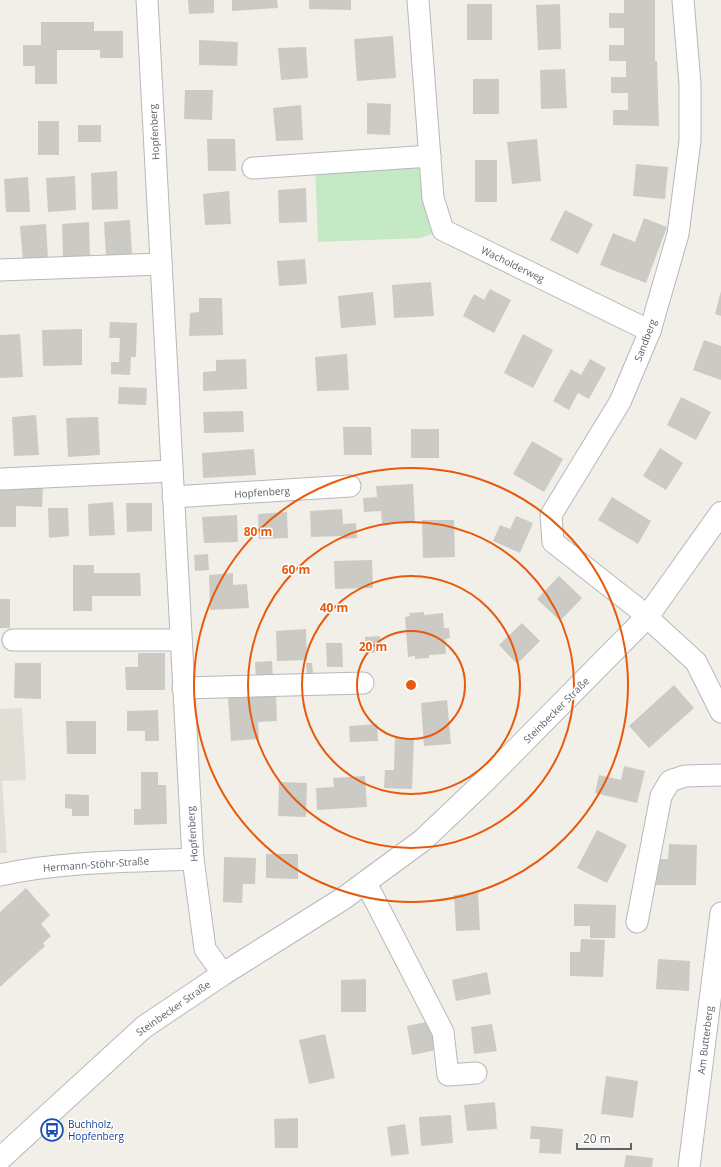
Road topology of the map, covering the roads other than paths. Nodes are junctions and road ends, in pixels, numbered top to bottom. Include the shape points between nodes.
1 (147, 0) edge
2 (418, 0) edge
3 (683, 0) edge
4 (430, 156) junction
5 (253, 168) dead end
6 (161, 264) junction
7 (0, 270) edge
8 (650, 331) junction
9 (172, 471) junction
10 (2, 479) dead end
11 (350, 486) dead end
12 (174, 497) junction
13 (721, 513) edge
14 (647, 617) junction
15 (13, 640) dead end
16 (181, 640) junction
17 (363, 683) dead end
18 (183, 688) junction
19 (721, 712) edge
20 (721, 775) edge
21 (192, 859) junction
22 (0, 876) edge
23 (366, 883) junction
24 (721, 913) edge
25 (637, 922) dead end
26 (223, 974) junction
27 (476, 1072) dead end
28 (0, 1159) edge
29 (689, 1167) edge

1 - 6 street, Hopfenberg
2 - 4 street, Wacholderweg
3 - 8 street, Sandberg via 690,84 690,141 678,234
4 - 5 street
4 - 8 street, Wacholderweg via 433,198 444,230
6 - 7 street
6 - 9 street, Hopfenberg
8 - 14 street, Sandberg via 620,402 551,515 554,542
9 - 10 street
9 - 12 street, Hopfenberg
11 - 12 street, Hopfenberg
12 - 16 street, Hopfenberg
13 - 14 street, Steinbecker Straße
14 - 19 street via 696,662
14 - 23 street, Steinbecker Straße via 476,791 423,840
15 - 16 street
16 - 18 street, Hopfenberg
17 - 18 street
18 - 21 street, Hopfenberg
20 - 25 street via 685,776 670,781 661,796
21 - 22 street, Hermann-Stöhr-Straße via 63,865 27,869
21 - 26 street, Hopfenberg via 206,949
23 - 26 street, Steinbecker Straße
23 - 27 street via 443,1032 448,1075
24 - 29 street, Am Butterberg
26 - 28 street, Steinbecker Straße via 144,1027

